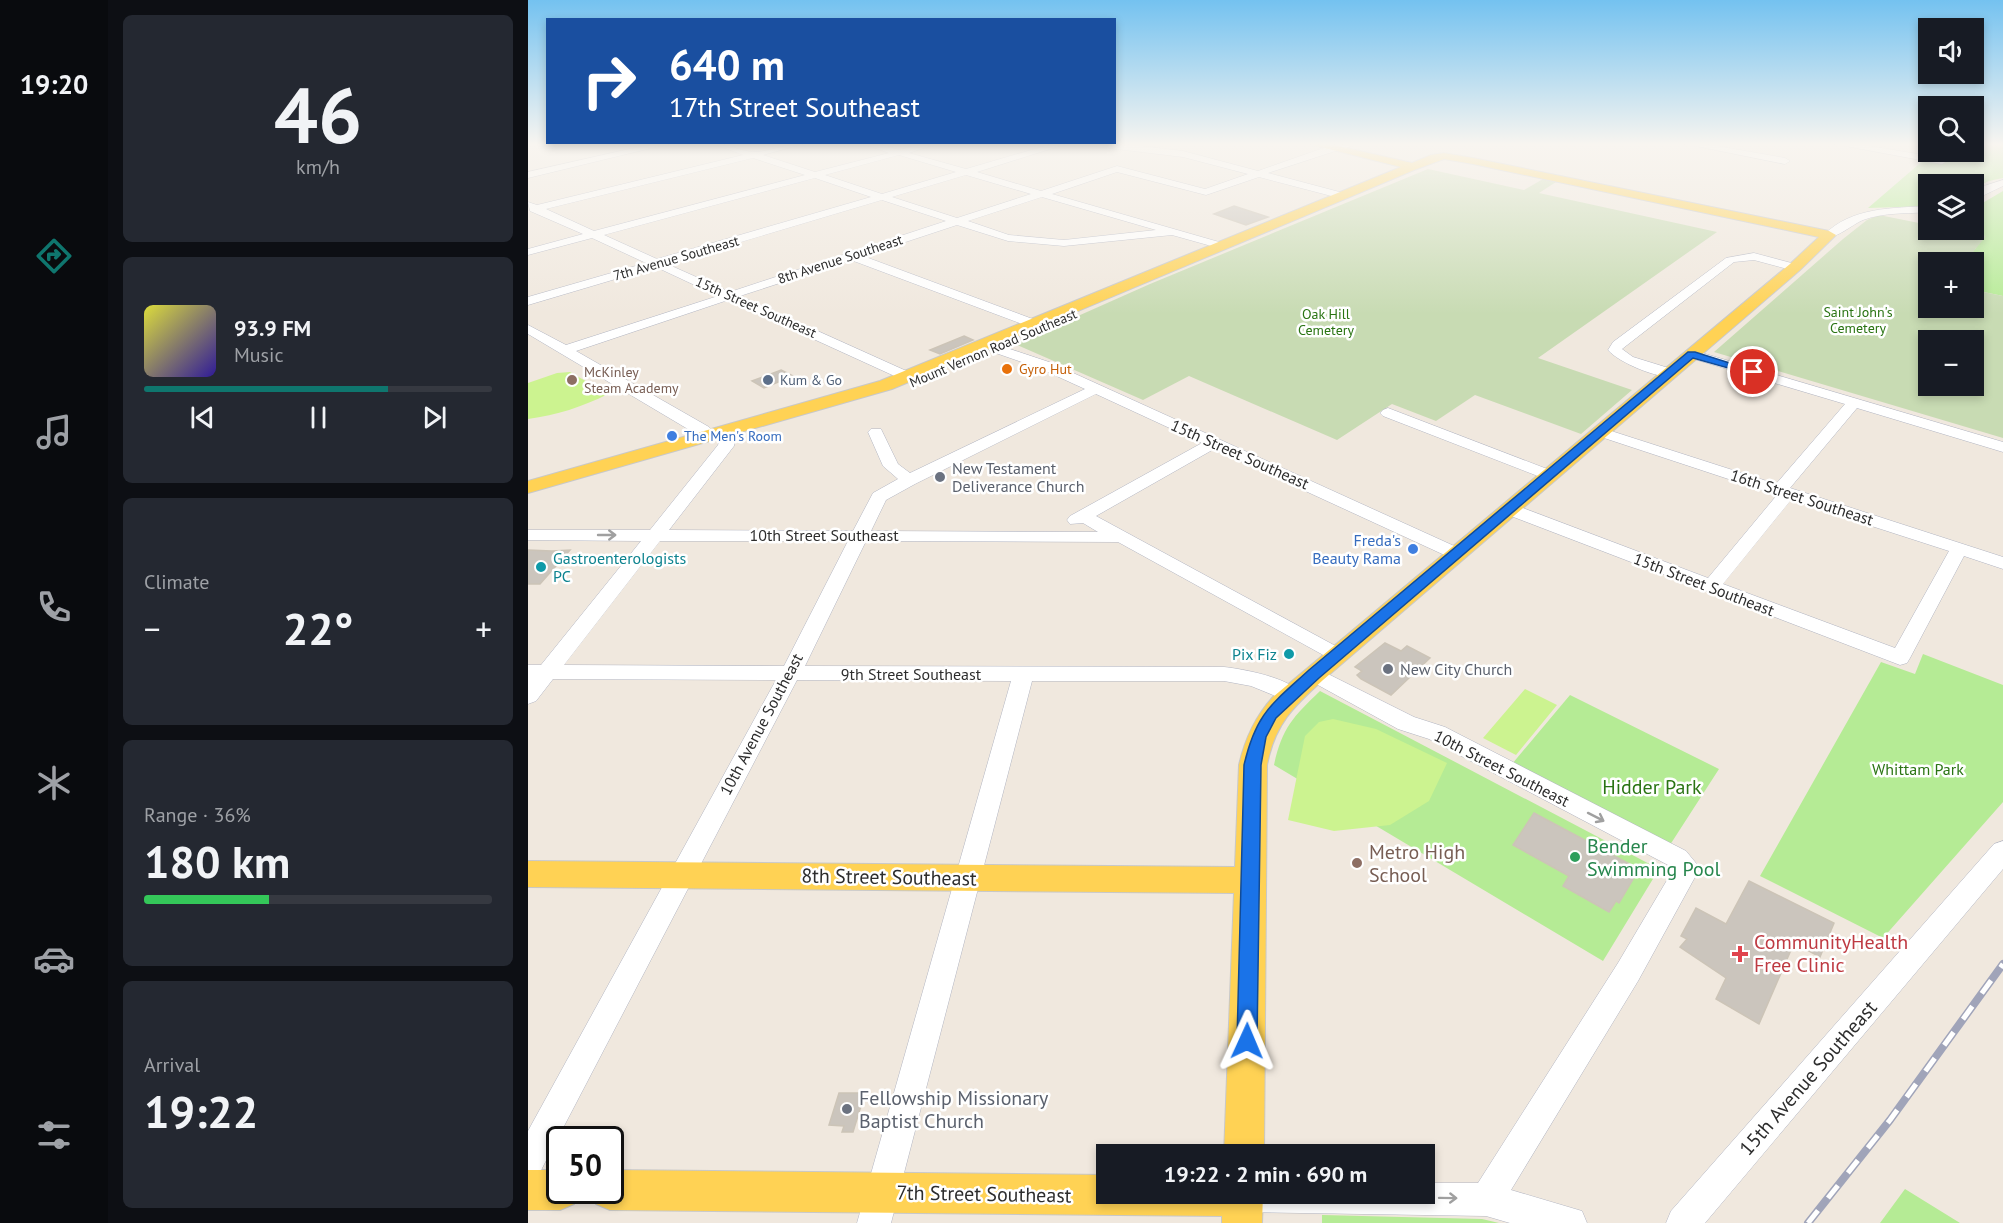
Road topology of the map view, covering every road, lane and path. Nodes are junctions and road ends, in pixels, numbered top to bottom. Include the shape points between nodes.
1 (564, 200) edge
2 (722, 200) edge
3 (872, 200) edge
4 (891, 200) edge
5 (1023, 200) edge
6 (1063, 200) edge
7 (1333, 200) edge
8 (1341, 200) edge
9 (1661, 200) edge
10 (531, 208) edge
11 (1918, 210) edge
12 (956, 222) junction
13 (1171, 232) junction
14 (594, 235) junction
15 (1829, 235) junction
16 (1222, 246) junction
17 (528, 252) edge
18 (852, 256) junction
19 (657, 263) junction
20 (1795, 267) junction
21 (730, 296) junction
22 (528, 302) edge
23 (1059, 313) junction
24 (1033, 324) junction
25 (528, 329) edge
26 (1002, 345) junction
27 (564, 350) junction
28 (1692, 354) junction
29 (1670, 373) junction
30 (912, 379) junction
31 (1095, 389) junction
32 (1854, 403) junction
33 (1388, 413) dead end
34 (876, 432) dead end
35 (1600, 432) junction
36 (728, 435) junction
37 (708, 436) junction
38 (1213, 443) junction
39 (2003, 447) edge
40 (891, 466) junction
41 (1549, 475) junction
42 (909, 480) junction
43 (533, 487) edge
44 (1784, 492) junction
45 (879, 497) junction
46 (528, 505) edge
47 (1509, 509) junction
48 (1083, 516) junction
49 (528, 535) edge
50 (654, 535) junction
51 (859, 536) junction
52 (1047, 537) junction
53 (1120, 537) junction
54 (1959, 549) junction
55 (1456, 554) junction
56 (2001, 558) edge
57 (1711, 586) junction
58 (1336, 655) junction
59 (537, 672) edge
60 (790, 674) junction
61 (1023, 674) junction
62 (1314, 674) junction
63 (1290, 694) junction
64 (528, 696) edge
65 (2003, 851) edge
66 (528, 874) edge
67 (681, 874) junction
68 (967, 878) junction
69 (1250, 880) junction
70 (1244, 1144) edge
71 (528, 1163) edge
72 (528, 1190) edge
73 (546, 1190) edge
74 (624, 1191) edge
75 (1486, 1200) junction
76 (1435, 1201) edge
77 (1243, 1204) edge
78 (878, 1208) edge
79 (1570, 1223) edge
80 (1683, 1223) edge

1 - 10 street
2 - 14 street
3 - 19 street, 7th Avenue Southeast
4 - 12 street
5 - 12 street, 8th Avenue Southeast
6 - 13 street
7 - 16 main road, Mount Vernon Road Southeast
8 - 26 main road, Mount Vernon Road Southeast
9 - 15 main road
10 - 14 street, 15th Street Southeast
11 - 15 street via 1870,212
12 - 13 street via 1008,238 1045,242 1083,242
12 - 18 street, 8th Avenue Southeast
13 - 16 street
14 - 17 street
14 - 19 street, 15th Street Southeast
15 - 20 main road
16 - 23 main road, Mount Vernon Road Southeast
18 - 21 street, 8th Avenue Southeast
18 - 24 street
19 - 21 street, 15th Street Southeast
19 - 22 street, 7th Avenue Southeast
20 - 28 main road
20 - 29 street via 1755,257 1736,257 1618,345 1620,356
21 - 27 street, 8th Avenue Southeast
21 - 30 street, 15th Street Southeast
23 - 24 main road, Mount Vernon Road Southeast
23 - 26 main road
24 - 30 main road, Mount Vernon Road Southeast
25 - 27 street
26 - 30 main road, Mount Vernon Road Southeast
26 - 31 street, 15th Street Southeast
27 - 37 street
28 - 29 main road
28 - 32 street
29 - 35 main road
30 - 36 main road, Mount Vernon Road Southeast via 855,402
30 - 37 main road, Mount Vernon Road Southeast
31 - 38 street, 15th Street Southeast
31 - 42 street
32 - 39 street
32 - 44 street
33 - 41 street
34 - 40 street
35 - 41 main road
35 - 44 street, 16th Street Southeast
36 - 46 main road, Mount Vernon Road Southeast via 602,471
36 - 50 street via 726,446
37 - 43 main road, Mount Vernon Road Southeast
38 - 48 street
38 - 55 street, 15th Street Southeast
40 - 42 street
40 - 45 street, 10th Avenue Southeast
41 - 47 main road
42 - 45 street
44 - 54 street, 16th Street Southeast
44 - 57 street
45 - 51 street, 10th Avenue Southeast
47 - 55 main road
47 - 57 street, 15th Street Southeast
48 - 52 street
48 - 53 street, 10th Street Southeast
49 -> 50 street, 10th Street Southeast
50 - 51 street, 10th Street Southeast
50 - 59 street
51 - 52 street, 10th Street Southeast
51 - 60 street, 10th Avenue Southeast
52 - 53 street, 10th Street Southeast
53 - 58 street, 10th Street Southeast
54 - 56 street, 16th Street Southeast
54 - 57 street, 15th Street Southeast via 1900,658
55 - 58 main road
58 - 62 main road
59 - 60 street, 9th Street Southeast
59 - 64 street
60 - 61 street, 9th Street Southeast
60 - 67 street, 10th Avenue Southeast
61 - 63 street, 9th Street Southeast via 1224,674 1264,681
61 - 68 street
62 - 63 main road
62 -> 75 street, 10th Street Southeast via 1406,723 1437,733 1677,858 1688,868
63 - 69 main road via 1271,714 1258,737 1251,785
65 - 80 street, 15th Avenue Southeast
66 - 67 main road, 8th Street Southeast
67 - 68 main road, 8th Street Southeast
67 - 71 street, 10th Avenue Southeast
68 - 69 main road, 8th Street Southeast
68 - 78 street
69 - 70 main road
72 - 73 main road
74 - 78 main road, 7th Street Southeast
76 -> 75 street, 7th Street Southeast
75 - 79 street, 7th Street Southeast
77 - 78 main road, 7th Street Southeast

